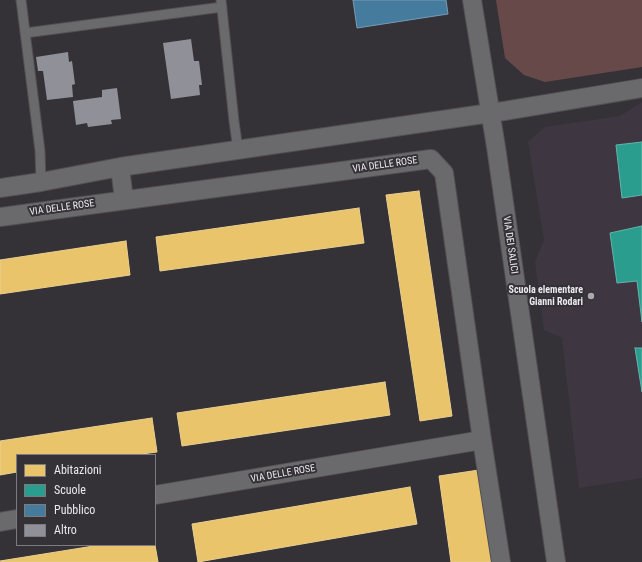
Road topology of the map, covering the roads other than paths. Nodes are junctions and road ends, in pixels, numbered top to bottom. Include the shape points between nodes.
1 (21, 0) edge
2 (472, 0) edge
3 (222, 3) edge
4 (25, 33) junction
5 (642, 88) edge
6 (490, 114) junction
7 (238, 150) junction
8 (120, 167) junction
9 (42, 182) junction
10 (0, 188) edge
11 (124, 200) junction
12 (0, 217) edge
13 (482, 440) junction
14 (156, 495) edge
15 (16, 519) edge
16 (0, 522) edge
17 (501, 562) edge
18 (556, 562) edge

1 - 4 lane
2 - 6 street, VIA DEI SALICI
3 - 4 lane
3 - 7 lane
4 - 9 lane
5 - 6 street
6 - 7 street
6 - 18 street, VIA DEI SALICI
7 - 8 street
8 - 9 street
8 - 11 street
9 - 10 street
11 - 12 street, VIA DELLE ROSE
11 - 13 street, VIA DELLE ROSE via 431,159 444,173
13 - 14 street, VIA DELLE ROSE
13 - 17 street, VIA DELLE ROSE
15 - 16 street

